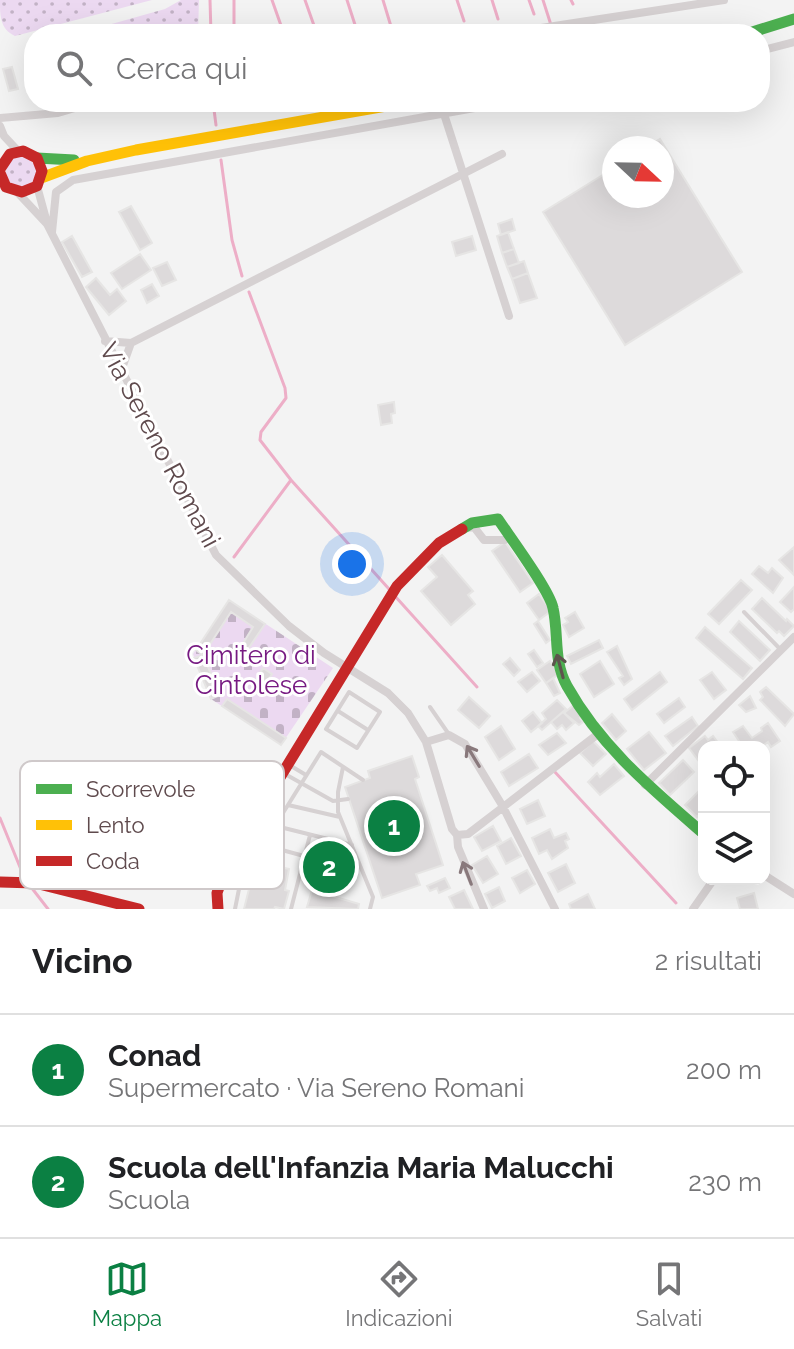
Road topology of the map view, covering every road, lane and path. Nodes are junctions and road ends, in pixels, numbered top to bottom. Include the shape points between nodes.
1 (724, 0) edge
2 (794, 19) edge
3 (567, 24) edge
4 (770, 26) edge
5 (794, 42) edge
6 (770, 48) edge
7 (61, 112) edge
8 (354, 112) edge
9 (455, 112) edge
10 (444, 114) junction
11 (0, 118) edge
12 (0, 126) edge
13 (18, 151) junction
14 (502, 154) dead end
15 (37, 158) junction
16 (90, 160) junction
17 (1, 164) edge
18 (463, 174) junction
19 (39, 182) junction
20 (8, 189) edge
21 (49, 228) junction
22 (509, 316) dead end
23 (105, 341) junction
24 (131, 343) junction
25 (121, 371) junction
26 (463, 529) junction
27 (509, 534) junction
28 (744, 612) dead end
29 (794, 637) edge
30 (781, 650) junction
31 (347, 667) junction
32 (329, 696) junction
33 (342, 703) junction
34 (430, 707) dead end
35 (338, 711) junction
36 (368, 730) junction
37 (598, 734) junction
38 (449, 735) junction
39 (426, 742) junction
40 (343, 766) junction
41 (286, 768) junction
42 (284, 771) edge
43 (306, 775) junction
44 (363, 780) dead end
45 (301, 783) junction
46 (645, 785) junction
47 (348, 799) dead end
48 (338, 801) junction
49 (287, 805) junction
50 (502, 805) junction
51 (284, 810) edge
52 (340, 817) junction
53 (284, 827) edge
54 (698, 829) edge
55 (310, 835) junction
56 (457, 835) junction
57 (352, 845) junction
58 (284, 851) edge
59 (304, 856) junction
60 (770, 879) edge
61 (0, 882) edge
62 (20, 882) edge
63 (710, 885) edge
64 (59, 889) edge
65 (218, 889) edge
66 (239, 889) edge
67 (794, 894) edge
68 (139, 909) edge
69 (218, 909) edge
70 (235, 909) edge
71 (291, 909) edge
72 (370, 909) edge
73 (484, 909) edge
74 (555, 909) edge
75 (693, 909) edge

1 - 3 street
2 - 4 street
5 - 6 street
7 - 11 street
8 - 16 street
9 - 10 street
10 - 18 street
10 - 21 street via 73,180 56,192
12 - 13 street
13 - 15 street
13 - 17 street
14 - 18 street
15 - 16 street
15 - 19 street
16 - 19 street
17 - 20 street
18 - 22 street
18 - 24 street
19 - 20 street via 31,190
19 - 21 street
20 - 21 street
21 - 23 street, Via Sereno Romani
23 - 24 street
23 - 25 street, Via Sereno Romani
24 - 25 street
25 - 31 street, Via Sereno Romani via 216,555 289,626
26 - 27 street via 498,519
26 - 27 street via 474,527 484,540 505,540
26 - 31 street via 433,548 393,590
37 -> 27 street via 562,674 553,605
28 - 30 lane
29 - 30 street
30 - 46 street
31 - 32 street
31 - 39 street, Via Sereno Romani via 403,707
32 - 33 lane
32 - 41 street
33 - 35 lane
33 - 36 lane via 349,692 380,712
34 - 38 lane
35 - 36 lane
35 - 36 lane via 326,729 357,748
37 - 46 street
37 - 50 street
38 - 39 street
50 -> 38 street via 465,744
39 - 56 street, Via Sereno Romani
40 - 43 lane via 321,752
40 - 44 lane
40 - 48 lane
41 - 42 street
41 - 43 lane
41 - 45 lane
43 - 45 lane
45 - 48 lane
45 - 49 lane
46 - 54 street
47 - 48 lane
48 - 52 lane
49 - 51 lane
49 - 52 lane
50 - 56 street via 468,834
50 - 74 street
52 - 57 lane
53 - 55 lane
55 - 57 lane
55 - 59 lane
73 -> 56 street, Via Sereno Romani
57 - 72 lane via 373,897
58 - 59 lane
59 - 71 lane
60 - 67 street
61 - 62 street
63 - 75 street
64 - 68 street
65 - 69 street
66 - 70 lane

